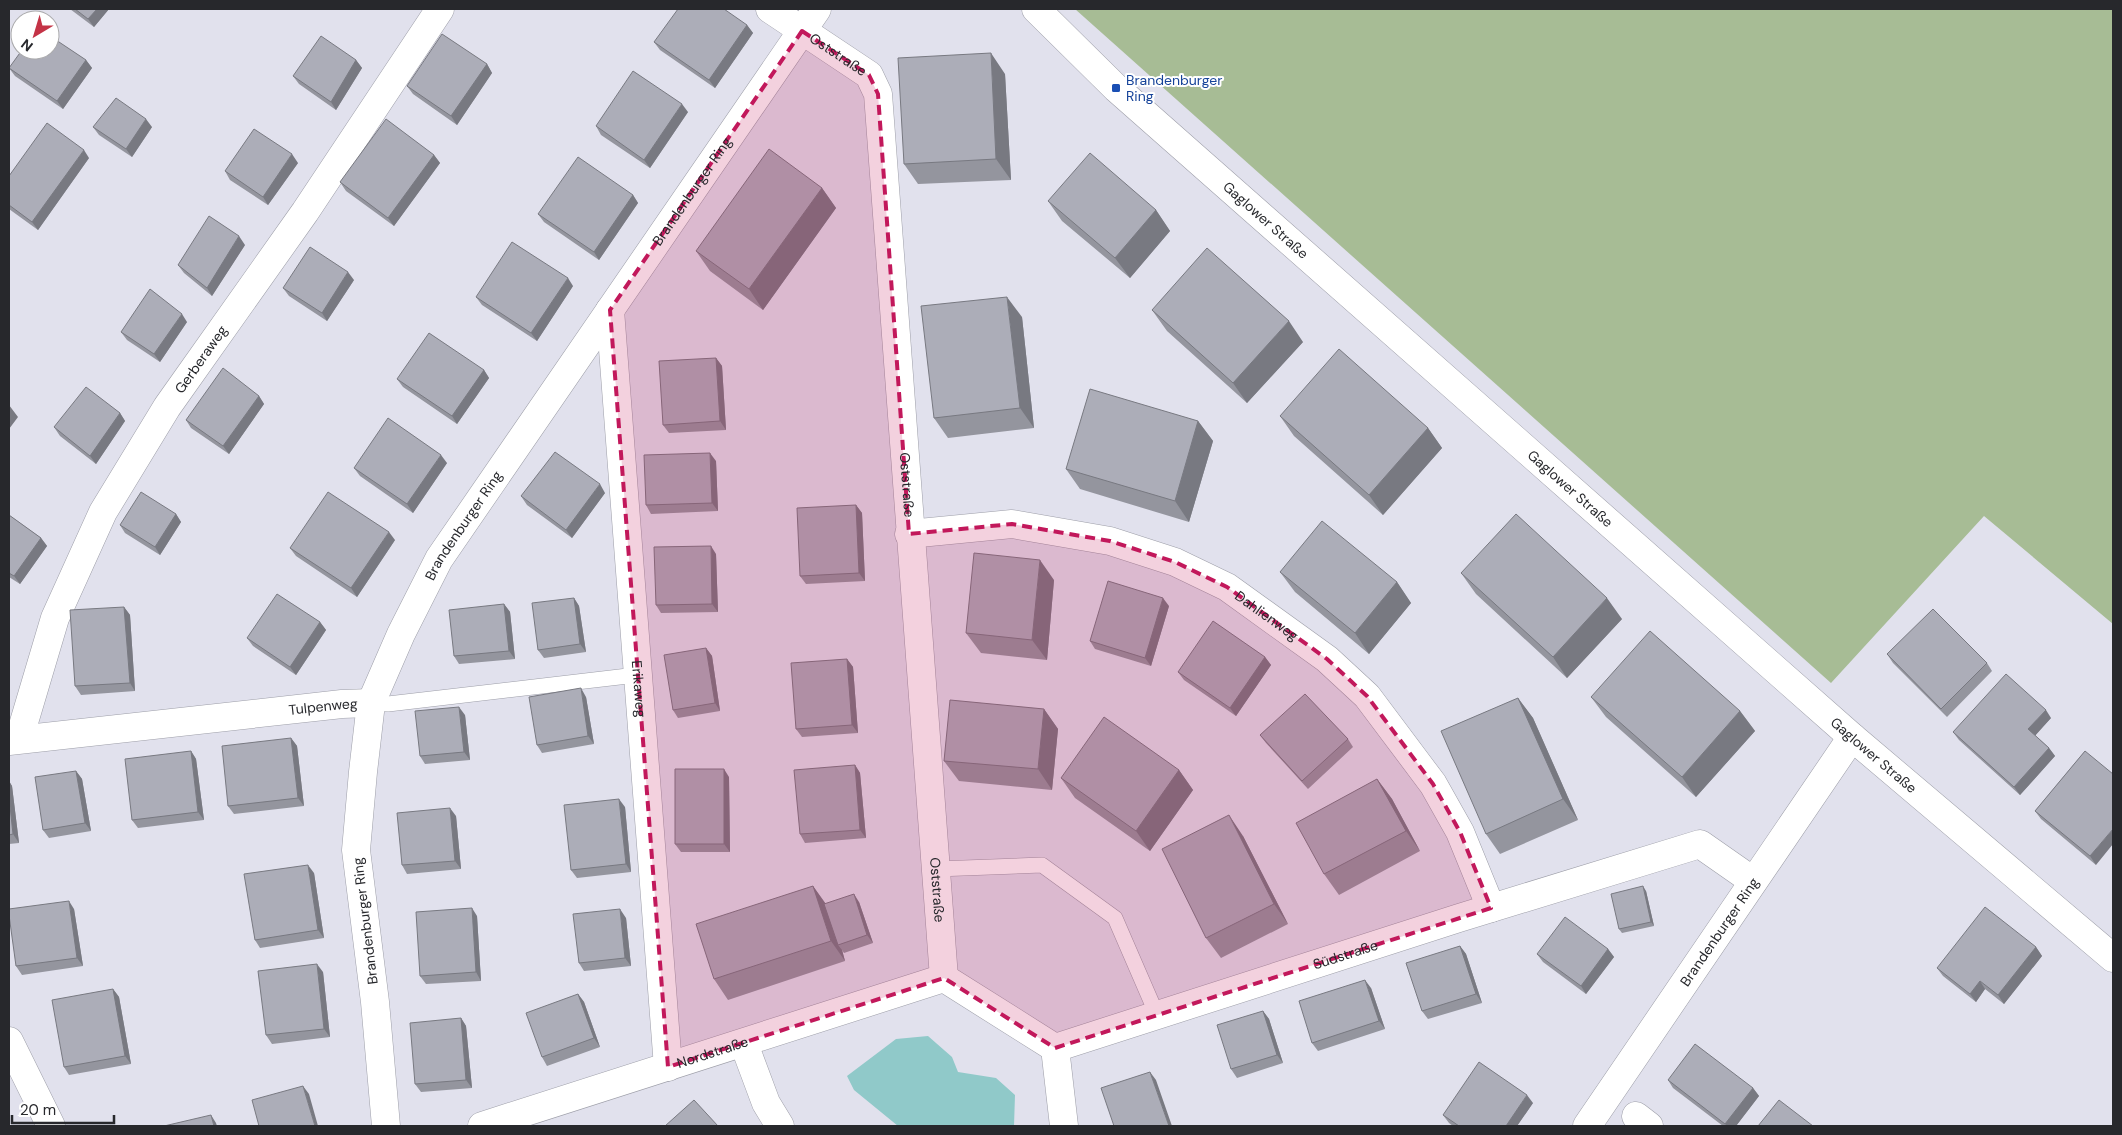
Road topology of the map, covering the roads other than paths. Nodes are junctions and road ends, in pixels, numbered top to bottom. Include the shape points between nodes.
1 (440, 9) edge
2 (770, 9) edge
3 (818, 9) edge
4 (1036, 9) edge
5 (802, 31) junction
6 (610, 310) junction
7 (909, 534) junction
8 (637, 672) junction
9 (371, 703) junction
10 (1852, 737) junction
11 (14, 740) edge
12 (936, 869) junction
13 (1752, 881) junction
14 (1491, 908) junction
15 (2113, 958) edge
16 (944, 978) junction
17 (1156, 1015) junction
18 (9, 1041) edge
19 (744, 1044) junction
20 (1055, 1048) junction
21 (668, 1067) junction
22 (51, 1126) edge
23 (386, 1126) edge
24 (482, 1126) edge
25 (780, 1126) edge
26 (1064, 1126) edge
27 (1587, 1126) edge

1 - 11 street, Gerberaweg via 305,212 166,407 103,512 55,618
2 - 5 street, Oststraße
3 - 5 street, Brandenburger Ring
4 - 10 street, Gaglower Straße via 1116,88
5 - 6 street, Brandenburger Ring
5 - 7 street, Oststraße via 869,75 878,94
6 - 8 street, Erikaweg
6 - 9 street, Brandenburger Ring via 439,559
7 - 12 street, Oststraße
7 - 14 street, Dahlienweg via 1012,524 1090,537 1175,562 1227,587 1327,659 1367,696 1433,784 1460,832
8 - 9 lane, Tulpenweg via 628,676 388,704
8 - 21 street, Erikaweg
9 - 11 street, Tulpenweg
9 - 23 street, Brandenburger Ring via 356,850
10 - 13 street, Brandenburger Ring
10 - 15 street, Gaglower Straße
12 - 16 street, Oststraße
12 - 17 lane via 1042,865 1115,918
13 - 14 street, Südstraße via 1700,844
13 - 27 street, Brandenburger Ring
14 - 17 street, Südstraße
16 - 19 street, Nordstraße
16 - 20 street
17 - 20 street, Südstraße
18 - 22 street
19 - 21 street, Nordstraße
19 - 25 street via 766,1103
20 - 26 street
21 - 24 street, Nordstraße

